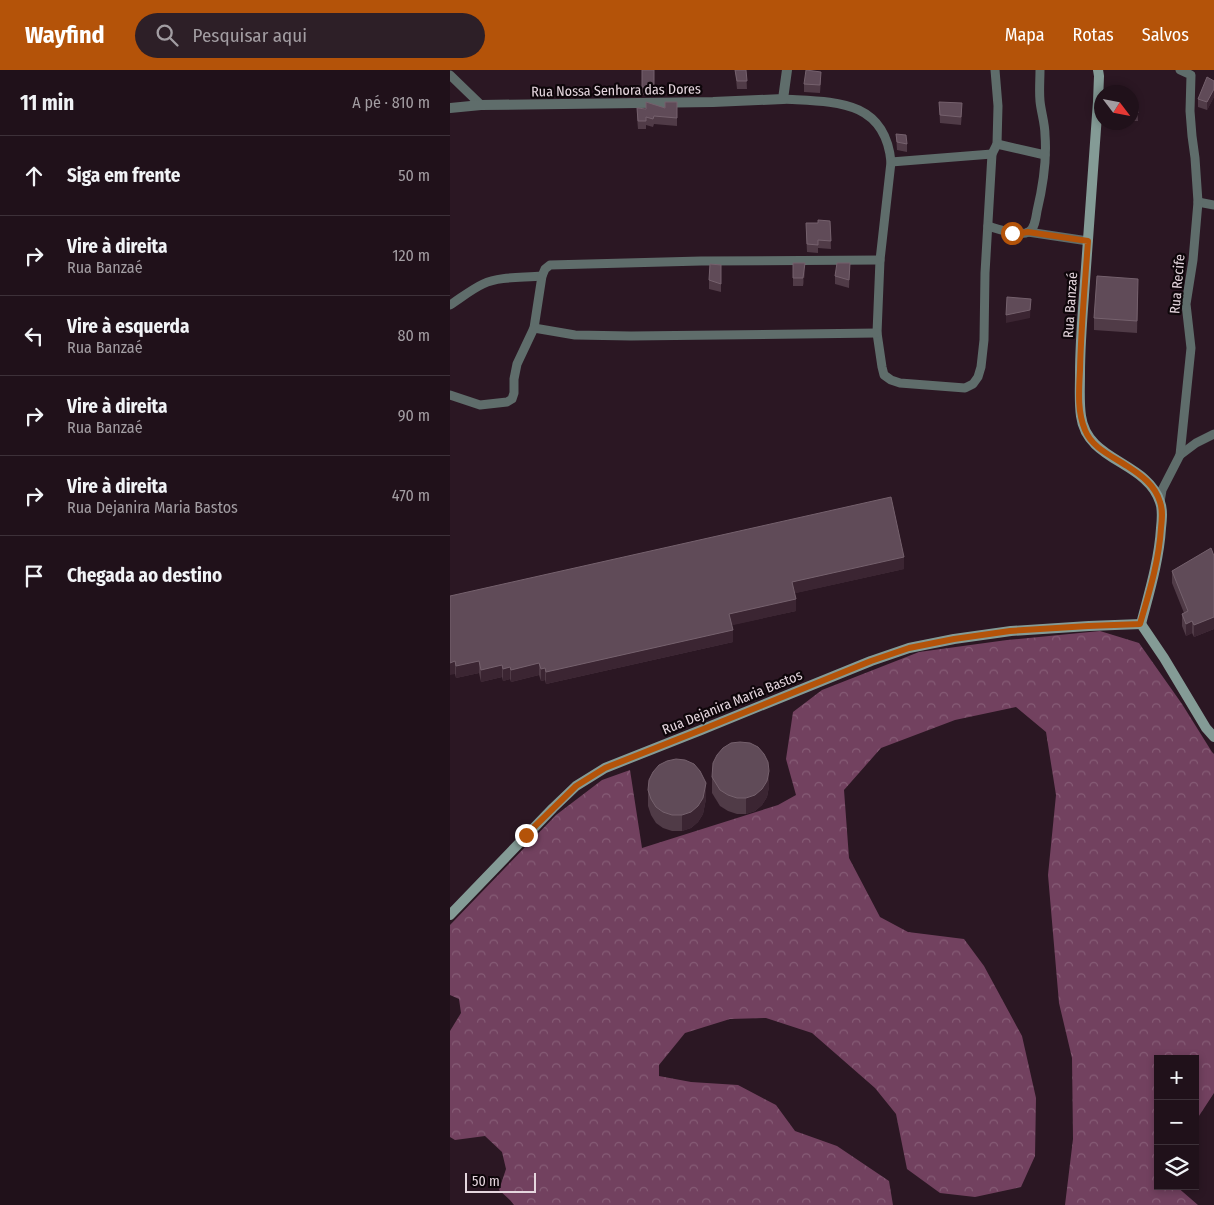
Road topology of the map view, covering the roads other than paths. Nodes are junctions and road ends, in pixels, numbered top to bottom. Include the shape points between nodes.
1 (787, 70) edge
2 (995, 70) edge
3 (1040, 70) edge
4 (1180, 70) edge
5 (1100, 72) edge
6 (450, 75) edge
7 (783, 99) junction
8 (481, 105) junction
9 (450, 108) edge
10 (997, 144) junction
11 (992, 154) junction
12 (1045, 155) junction
13 (891, 162) junction
14 (1198, 202) junction
15 (1214, 205) edge
16 (988, 226) junction
17 (1028, 232) junction
18 (1088, 241) junction
19 (880, 260) junction
20 (542, 276) junction
21 (450, 305) edge
22 (534, 328) junction
23 (877, 333) junction
24 (450, 395) edge
25 (1214, 434) edge
26 (1180, 456) junction
27 (1160, 502) junction
28 (1140, 624) junction
29 (1214, 737) edge
30 (450, 915) edge

1 - 7 street
2 - 10 street
3 - 12 street
4 - 14 street, Rua Recife via 1191,75 1190,111
5 - 18 main road, Rua Banzaé
6 - 8 street
7 - 8 street, Rua Nossa Senhora das Dores
7 - 13 street via 841,104 868,115 887,139
8 - 9 street, Rua Nossa Senhora das Dores
10 - 11 street
10 - 12 street
11 - 13 street
11 - 16 street
12 - 17 street via 1040,198
13 - 19 street
14 - 15 street
14 - 26 street, Rua Recife via 1186,304 1191,348
16 - 17 street via 1012,233
16 - 23 street via 984,340 981,367 973,384 965,388 891,380 884,375
17 - 18 street
18 - 27 main road, Rua Banzaé via 1080,345 1081,418 1093,443 1142,476
19 - 20 street via 550,265
19 - 23 street
20 - 21 street via 492,280
20 - 22 street
22 - 23 street via 575,336
22 - 24 street via 518,364 512,399 480,405
25 - 26 street
26 - 27 street, Rua Recife via 1162,490
27 - 28 main road via 1160,536
28 - 29 main road
28 - 30 main road, Rua Dejanira Maria Bastos via 1010,631 909,648 605,768 576,786

